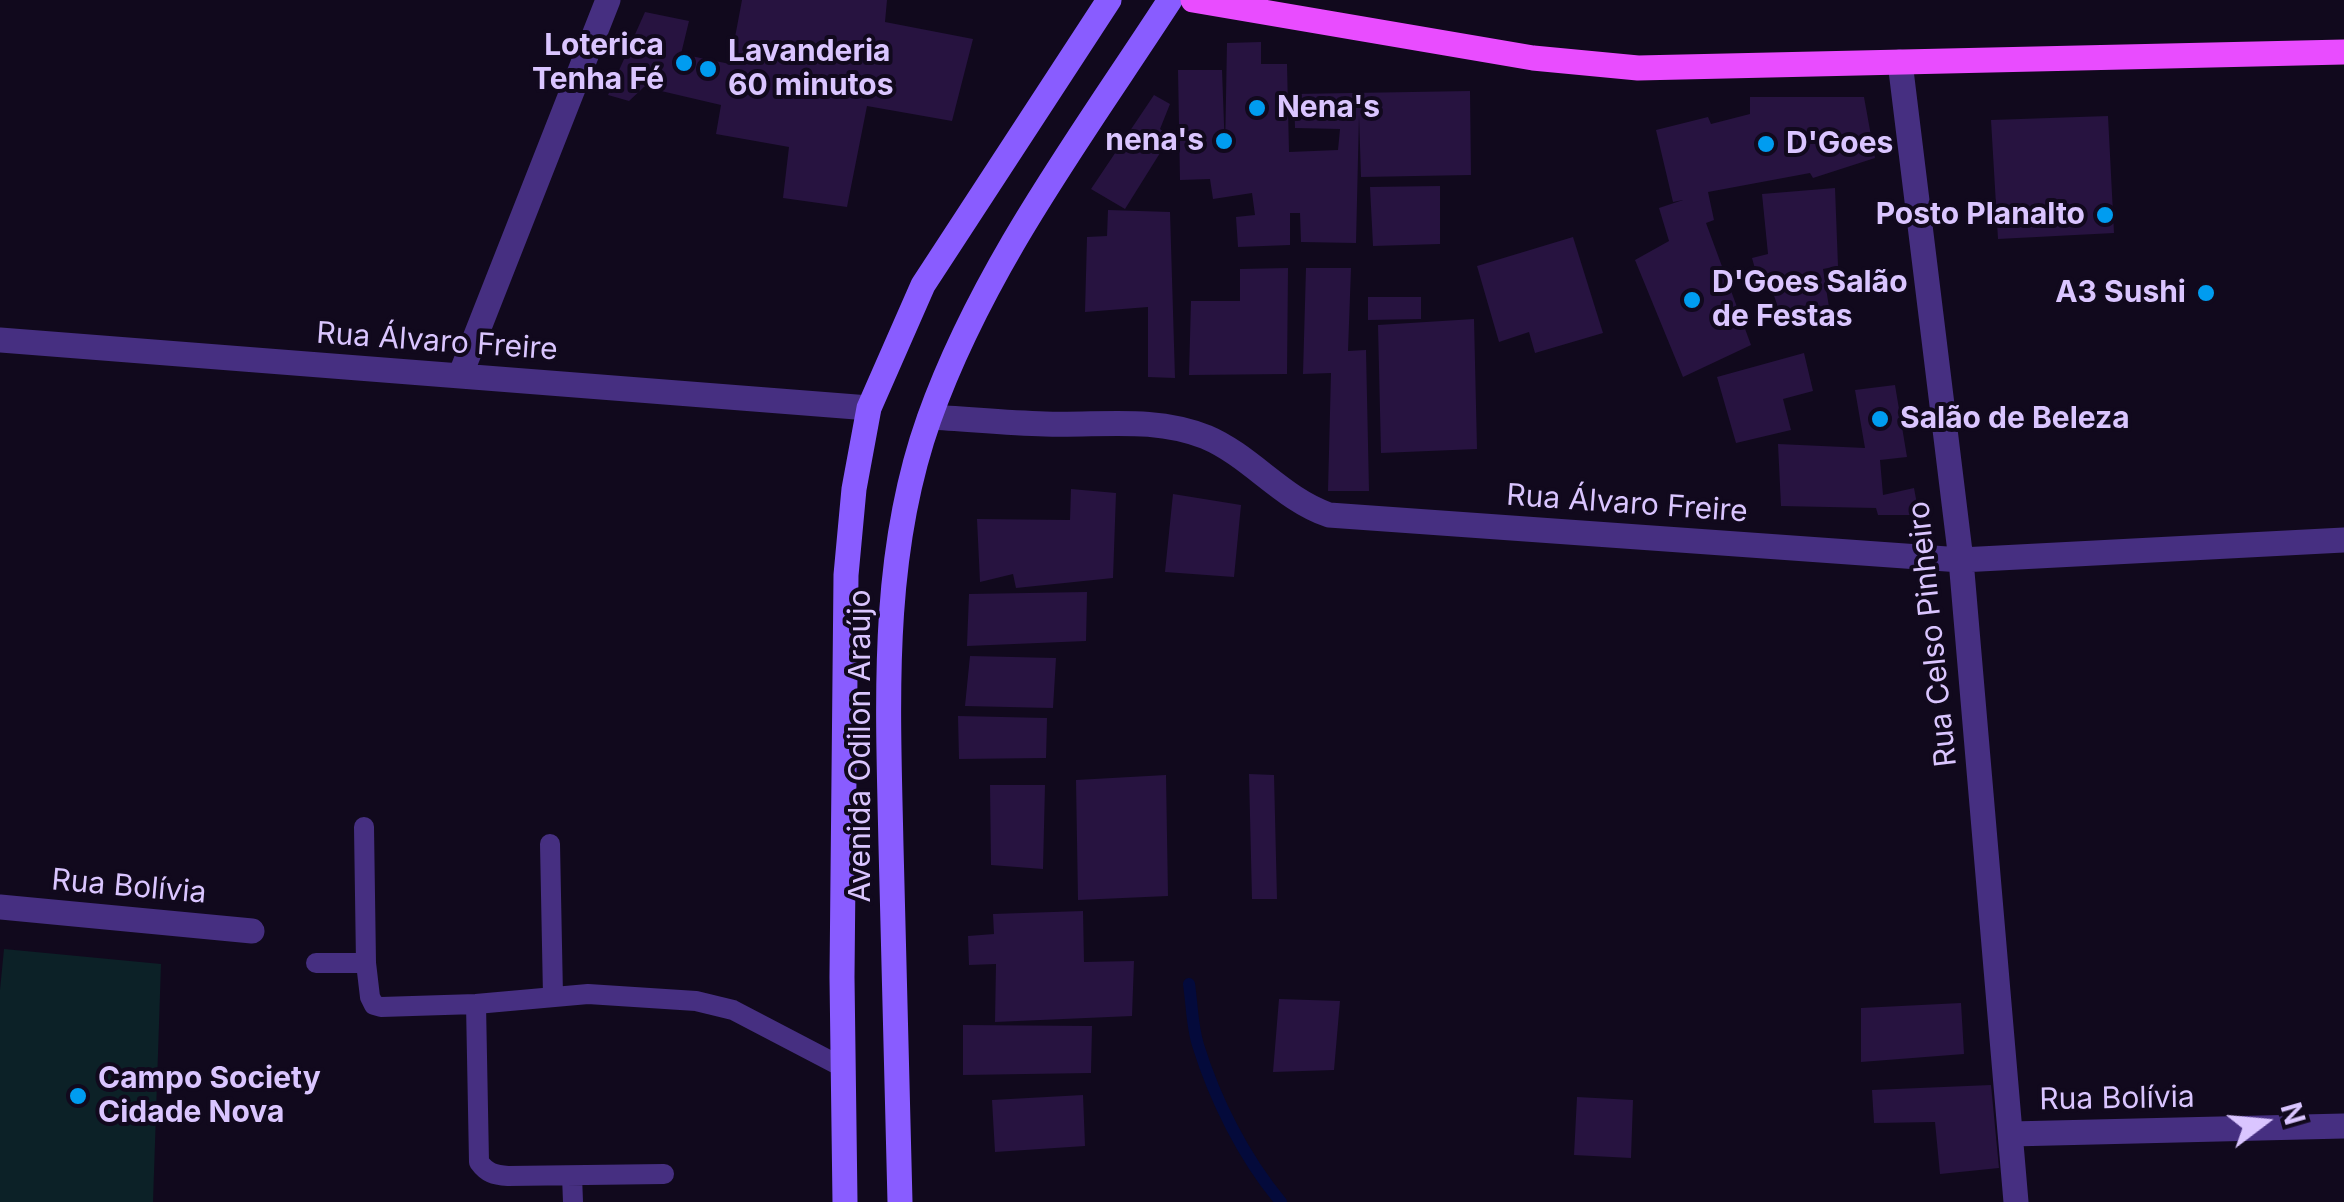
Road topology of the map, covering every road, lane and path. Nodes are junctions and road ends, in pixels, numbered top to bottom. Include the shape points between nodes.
1 (608, 0) edge
2 (1109, 0) edge
3 (1170, 0) edge
4 (1192, 0) edge
5 (2344, 52) edge
6 (1900, 62) junction
7 (0, 340) edge
8 (460, 376) junction
9 (868, 408) junction
10 (930, 416) junction
11 (2344, 540) edge
12 (1961, 560) junction
13 (364, 827) dead end
14 (550, 844) dead end
15 (0, 908) edge
16 (252, 930) dead end
17 (366, 962) junction
18 (316, 963) dead end
19 (553, 996) junction
20 (476, 1004) junction
21 (844, 1068) junction
22 (2344, 1126) edge
23 (2012, 1134) junction
24 (664, 1174) dead end
25 (572, 1176) junction
26 (573, 1202) edge
27 (845, 1202) edge
28 (900, 1202) edge
29 (2016, 1202) edge

1 - 8 street
2 - 9 main road, Avenida Odilon Araújo via 923,285
3 - 10 main road, Avenida Odilon Araújo via 1012,244
4 - 6 main road via 1532,58 1638,68
5 - 6 main road
6 - 12 street, Rua Celso Pinheiro
7 - 8 street, Rua Álvaro Freire
8 - 9 street, Rua Álvaro Freire
9 - 21 main road, Avenida Odilon Araújo via 846,575
10 - 12 street, Rua Álvaro Freire via 1049,424 1141,421 1206,437 1329,516
10 - 28 main road, Avenida Odilon Araújo via 898,537 888,691
11 - 12 street, Rua Álvaro Freire
12 - 23 street, Rua Celso Pinheiro
13 - 17 lane
14 - 19 lane
15 - 16 street, Rua Bolívia
17 - 18 lane
17 - 20 lane via 374,1005
19 - 20 lane
19 - 21 lane via 718,1004
20 - 25 lane via 479,1162 492,1175
21 - 27 main road, Avenida Odilon Araújo
22 - 23 street, Rua Bolívia
23 - 29 street, Rua Celso Pinheiro
24 - 25 lane
25 - 26 lane

